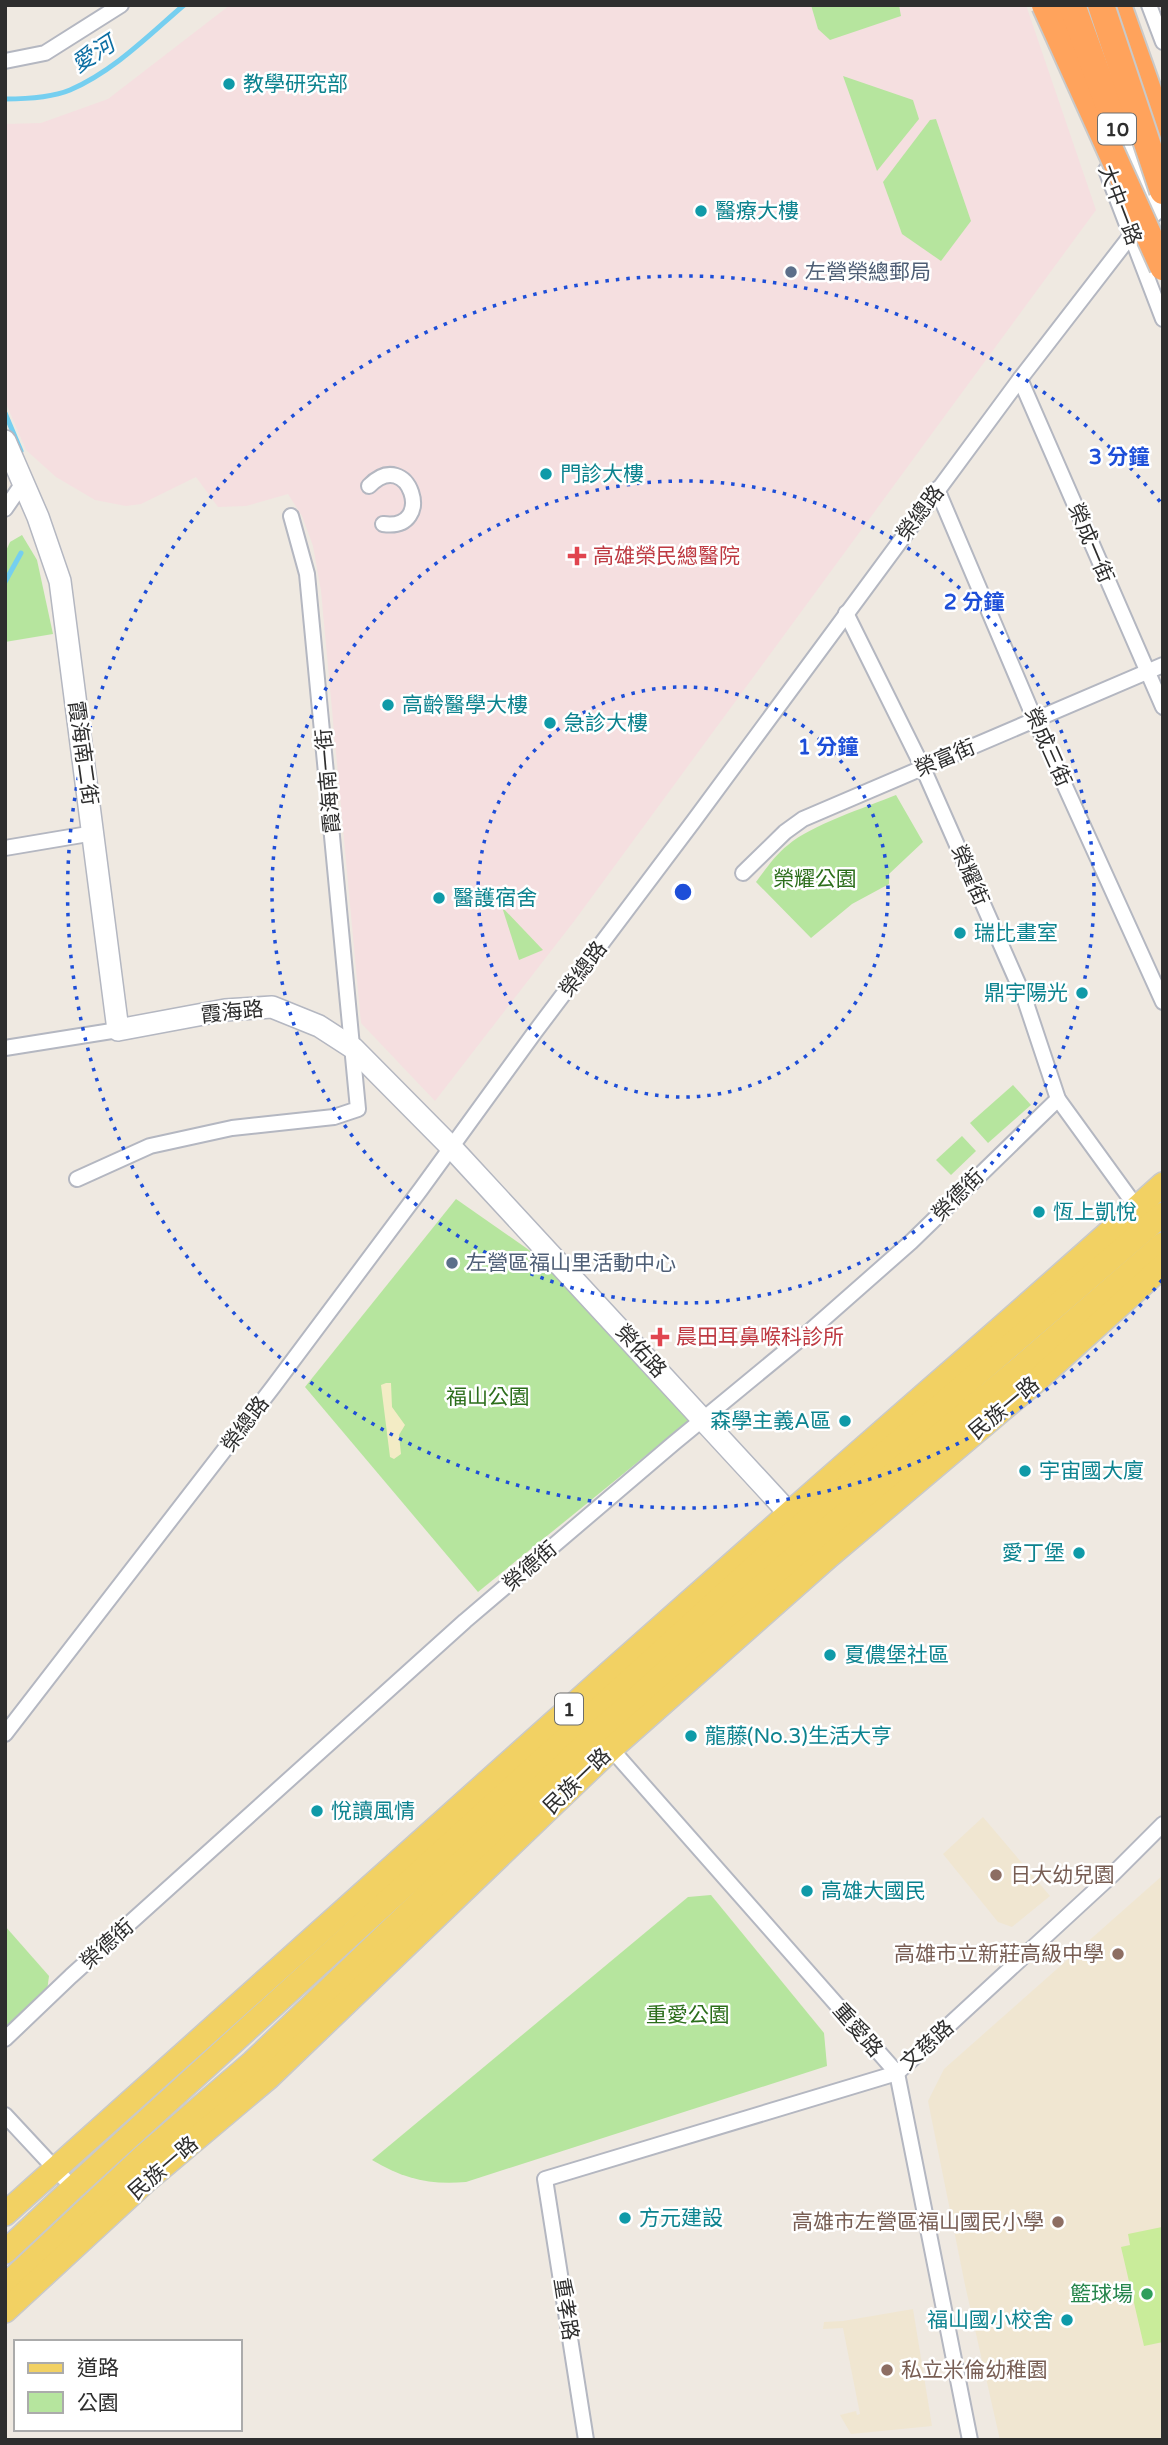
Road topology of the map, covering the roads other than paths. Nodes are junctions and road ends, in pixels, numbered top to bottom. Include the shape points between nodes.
1 (121, 5) edge
2 (1047, 5) edge
3 (1072, 5) edge
4 (1083, 5) edge
5 (1101, 5) edge
6 (1118, 5) edge
7 (1130, 5) edge
8 (1149, 5) edge
9 (1163, 42) edge
10 (1064, 52) junction
11 (5, 61) edge
12 (1100, 61) junction
13 (1163, 99) edge
14 (1163, 132) edge
15 (1163, 180) edge
16 (1160, 204) edge
17 (1132, 234) junction
18 (1163, 252) edge
19 (1163, 267) edge
20 (1163, 319) edge
21 (1020, 379) junction
22 (5, 441) edge
23 (23, 482) junction
24 (369, 486) dead end
25 (937, 489) junction
26 (5, 509) edge
27 (291, 516) dead end
28 (383, 524) dead end
29 (846, 612) junction
30 (1163, 665) edge
31 (1147, 672) junction
32 (1163, 707) edge
33 (1035, 720) junction
34 (923, 768) junction
35 (94, 833) junction
36 (5, 848) edge
37 (743, 873) dead end
38 (1163, 1002) edge
39 (118, 1030) junction
40 (5, 1048) edge
41 (353, 1048) junction
42 (1058, 1099) junction
43 (452, 1148) junction
44 (77, 1178) dead end
45 (1163, 1184) edge
46 (1155, 1226) edge
47 (1163, 1266) edge
48 (704, 1419) junction
49 (808, 1534) junction
50 (8, 1727) edge
51 (591, 1727) junction
52 (1163, 1824) edge
53 (5, 2039) edge
54 (897, 2073) junction
55 (5, 2115) edge
56 (55, 2169) junction
57 (545, 2179) joint
58 (73, 2188) junction
59 (5, 2214) edge
60 (5, 2252) edge
61 (5, 2286) edge
62 (5, 2311) edge
63 (586, 2440) edge
64 (970, 2440) edge

1 - 11 street via 45,53
2 - 10 street, 大中一路
2 - 19 highway, bridge
3 - 18 highway, 10, bridge
4 - 12 street, 大中一路
5 - 16 highway, 10, bridge
6 - 14 highway
7 - 13 highway
8 - 9 street
10 - 12 street via 1083,52
10 - 17 street, 大中一路
12 - 15 street, 大中一路
12 - 16 street, 大中一路
16 - 17 street, 榮總路
17 - 20 street, 大中一路
17 - 21 street, 榮總路
21 - 25 street, 榮總路
21 - 31 street, 榮成一街
22 - 23 street, 霞海南二街
23 - 26 street
23 - 35 street, 霞海南二街 via 60,581
24 - 28 street via 391,476 411,490 413,505 406,518
25 - 29 street, 榮總路
25 - 33 street, 榮成三街
27 - 41 street, 霞海南一街 via 307,574
29 - 34 street, 榮耀街
29 - 43 street, 榮總路
30 - 31 street, 榮富街
31 - 32 street, 榮成一街
31 - 33 street, 榮富街
33 - 34 street, 榮富街
33 - 38 street, 榮成三街
34 - 37 street, 榮富街 via 803,819
34 - 42 street, 榮耀街 via 1024,997
35 - 36 street
35 - 39 street, 霞海南二街
39 - 40 street, 霞海路
39 - 41 street, 霞海路 via 225,1010 272,1007 319,1026
41 - 43 street, 霞海路
41 - 44 street, 霞海南一街 via 358,1109 334,1117 232,1128 149,1146
42 - 46 street, 榮耀街
42 - 48 street, 榮德街 via 911,1242
43 - 48 street, 榮佑路
43 - 50 street, 榮總路
45 - 46 main road, 民族一路 / 1
46 - 49 main road, 民族一路 / 1 via 1022,1366
46 - 49 main road, 民族一路 / 1 via 995,1335
47 - 49 main road, 民族一路 / 1 via 1035,1381
48 - 49 street, 榮佑路
48 - 53 street, 榮德街 via 465,1621
49 - 51 main road, 民族一路 / 1
49 - 51 main road, 民族一路 / 1
51 - 54 street, 重愛路
51 - 56 main road, 民族一路 / 1
51 - 58 main road, 民族一路 / 1
51 - 61 main road, 民族一路 / 1 via 253,2062
51 - 62 main road, 民族一路 / 1 via 268,2078 146,2180
52 - 54 street, 文慈路
54 - 57 street, 文慈路
54 - 64 street, 重愛路
55 - 56 street
56 - 58 street
56 - 59 main road, 民族一路 / 1
57 - 63 street, 重孝路
58 - 60 main road, 民族一路 / 1

